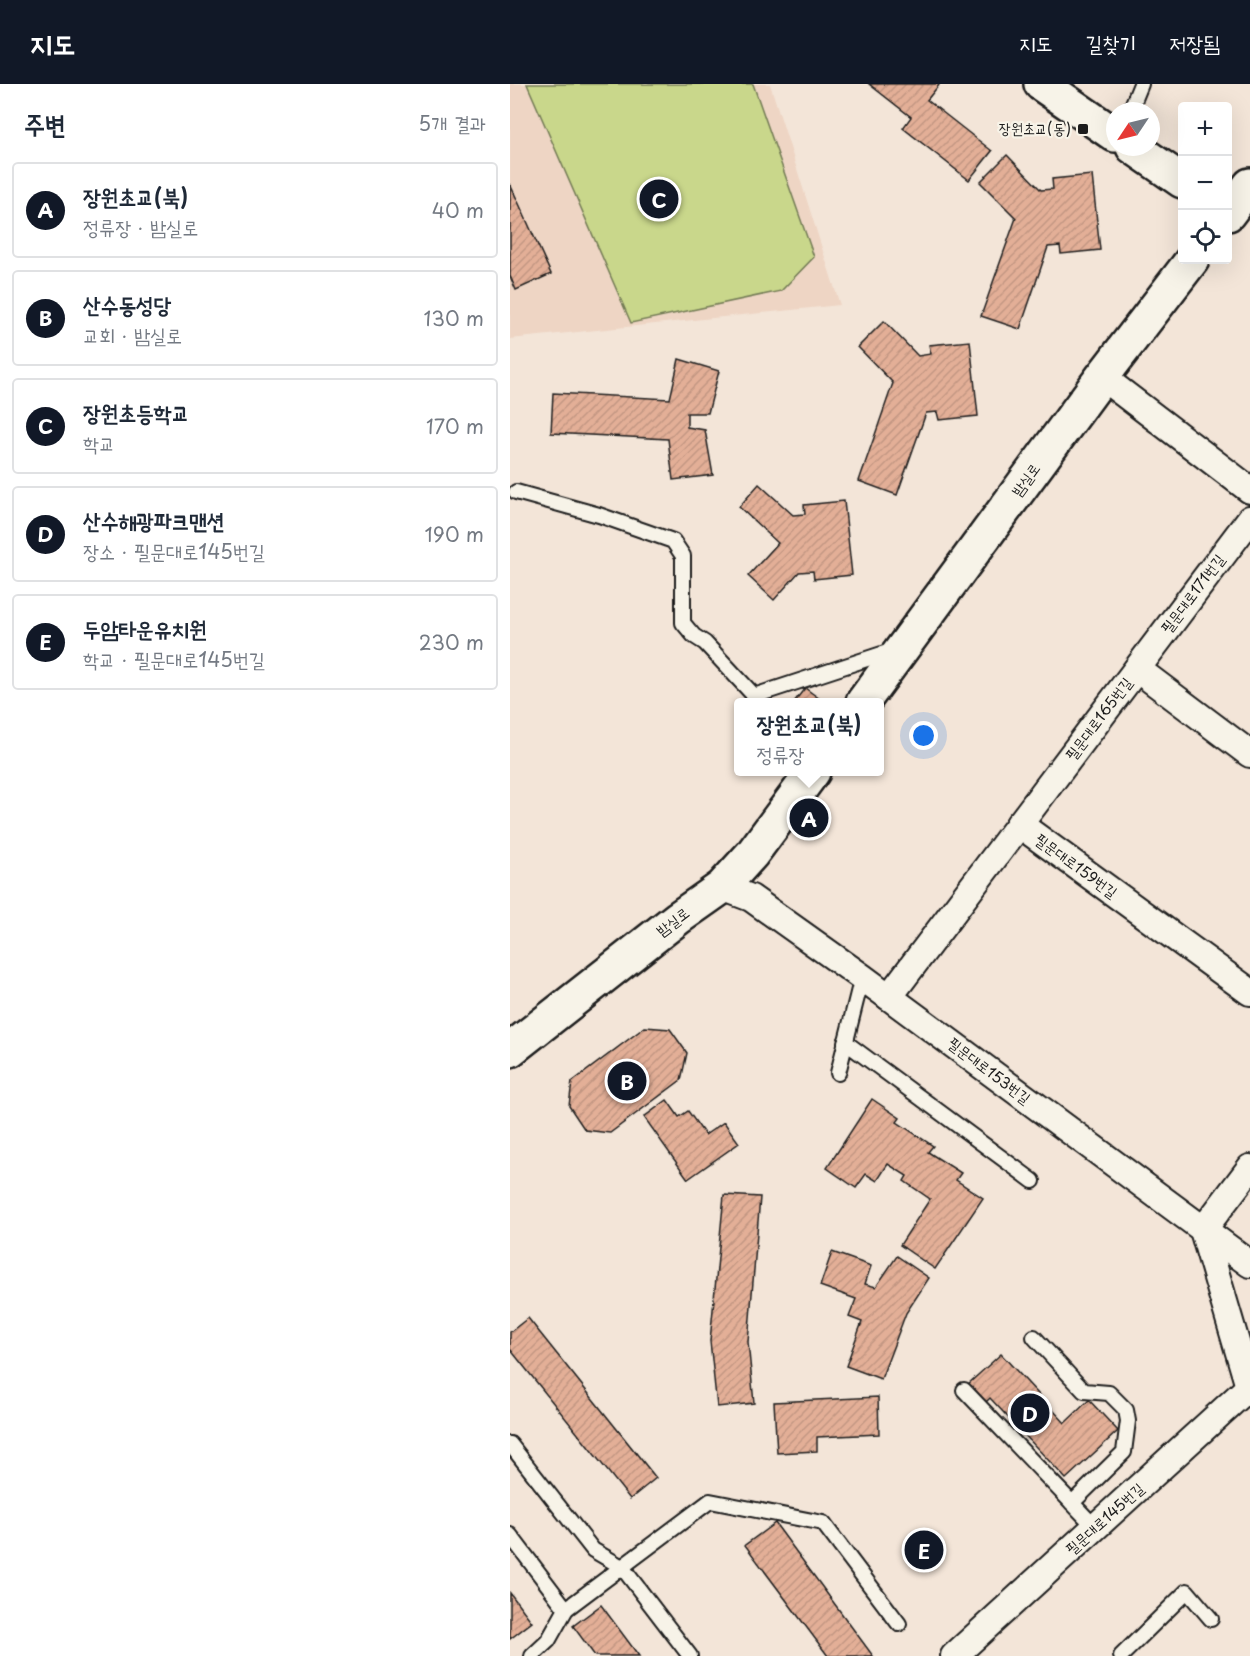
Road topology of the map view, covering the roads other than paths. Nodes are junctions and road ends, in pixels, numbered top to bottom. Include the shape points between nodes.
1 (1041, 84) edge
2 (1142, 84) edge
3 (1134, 102) edge
4 (1106, 129) edge
5 (1146, 156) edge
6 (1178, 178) edge
7 (1250, 185) edge
8 (1233, 217) edge
9 (1189, 264) edge
10 (1102, 377) junction
11 (1250, 490) edge
12 (516, 492) dead end
13 (1250, 519) edge
14 (904, 647) junction
15 (1137, 669) junction
16 (756, 698) edge
17 (760, 698) edge
18 (866, 698) edge
19 (1250, 754) edge
20 (805, 776) edge
21 (1019, 824) junction
22 (722, 887) junction
23 (862, 977) junction
24 (1250, 992) edge
25 (889, 997) junction
26 (845, 1042) junction
27 (510, 1050) edge
28 (838, 1073) dead end
29 (1250, 1168) edge
30 (1033, 1181) dead end
31 (1203, 1230) junction
32 (1250, 1264) edge
33 (1034, 1337) dead end
34 (1250, 1388) edge
35 (964, 1389) dead end
36 (510, 1444) edge
37 (1072, 1503) junction
38 (1095, 1527) junction
39 (510, 1535) edge
40 (622, 1567) junction
41 (566, 1609) junction
42 (1211, 1618) dead end
43 (899, 1624) dead end
44 (960, 1654) edge
45 (532, 1656) edge
46 (690, 1656) edge
47 (1121, 1656) edge

1 - 4 main road
2 - 3 lane
5 - 6 main road
7 - 8 main road
9 - 10 main road, 밤실로
10 - 11 street
10 - 14 main road, 밤실로
12 - 16 lane via 673,541 682,556 683,623
13 - 15 street, 필문대로171번길
14 - 17 lane
14 - 18 main road, 밤실로
15 - 19 street, 필문대로165번길
15 - 21 street, 필문대로165번길
20 - 22 main road, 밤실로 via 752,854
21 - 24 street, 필문대로159번길
21 - 25 street, 필문대로159번길
22 - 23 street, 필문대로153번길 via 751,898
22 - 27 main road, 밤실로
23 - 25 street, 필문대로153번길
23 - 26 lane
25 - 31 street, 필문대로153번길
26 - 28 lane
26 - 30 lane
29 - 31 street
31 - 32 street, 필문대로153번길
31 - 34 street, 필문대로145번길
33 - 37 lane via 1084,1391 1108,1393 1126,1410 1124,1452
34 - 38 street, 필문대로145번길
35 - 37 lane
36 - 40 lane via 593,1550
37 - 38 lane
38 - 44 street, 필문대로145번길
39 - 41 lane
40 - 41 lane
40 - 43 lane via 710,1501 823,1523
40 - 46 lane
41 - 45 lane via 548,1641
42 - 47 lane via 1186,1591

